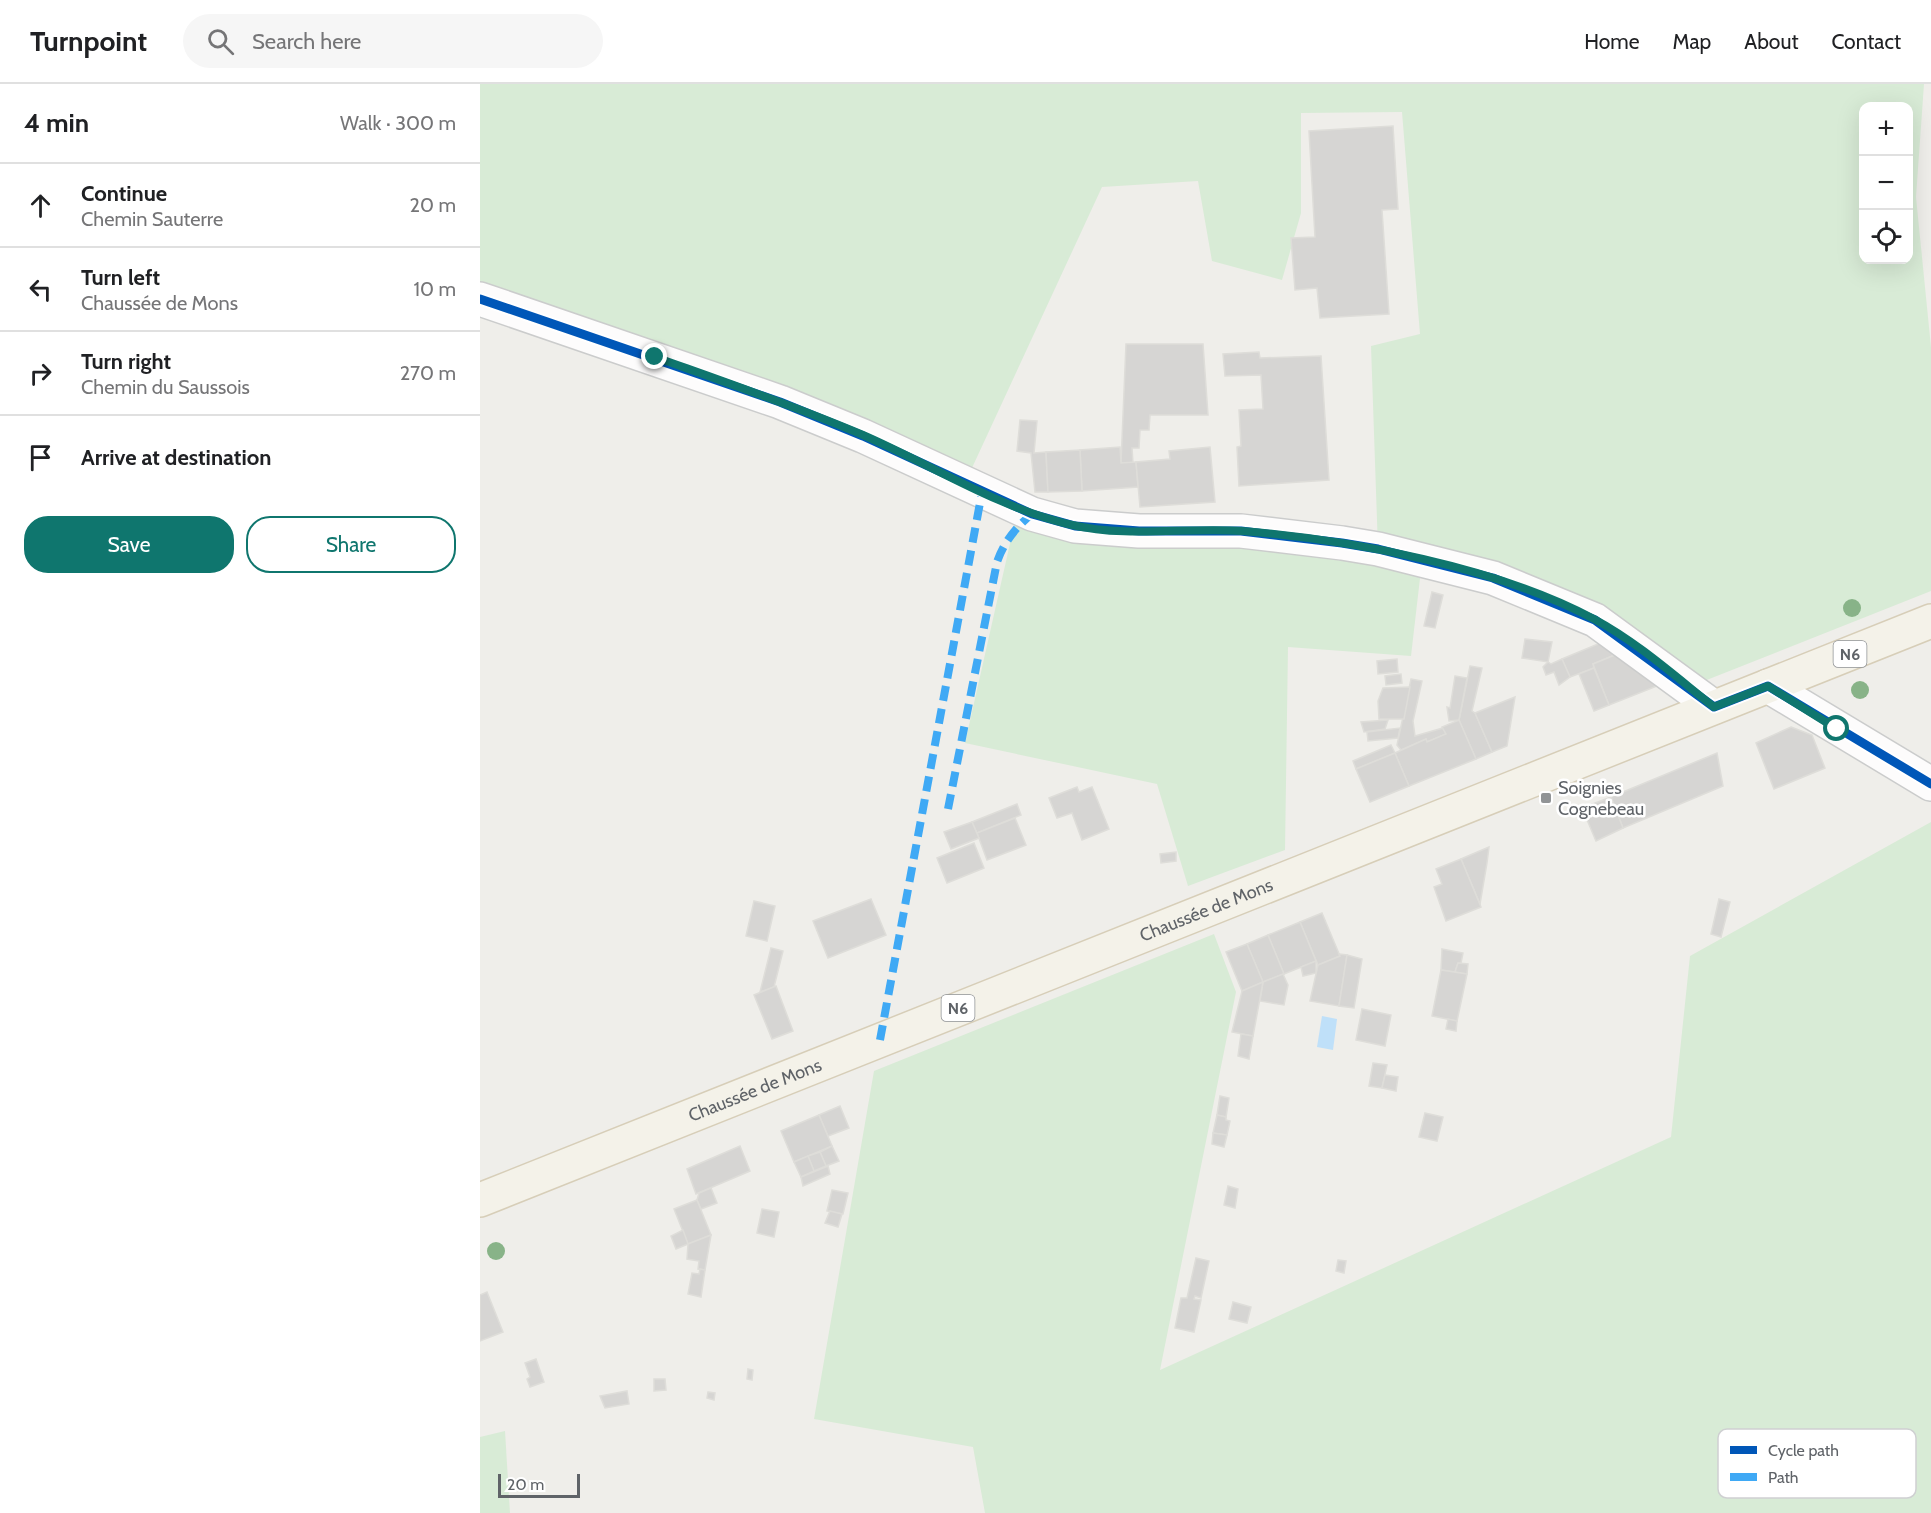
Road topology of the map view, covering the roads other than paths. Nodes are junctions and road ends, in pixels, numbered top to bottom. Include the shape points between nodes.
1 (480, 299) edge
2 (1931, 621) edge
3 (1768, 686) junction
4 (1714, 707) junction
5 (1931, 784) edge
6 (480, 1200) edge

1 - 4 street via 780,402 1032,514 1075,526 1139,531 1241,531 1342,543 1493,578 1595,620
2 - 3 main road, Chaussée de Mons / N6
3 - 4 main road, Chaussée de Mons / N6
3 - 5 street
4 - 6 main road, Chaussée de Mons / N6

